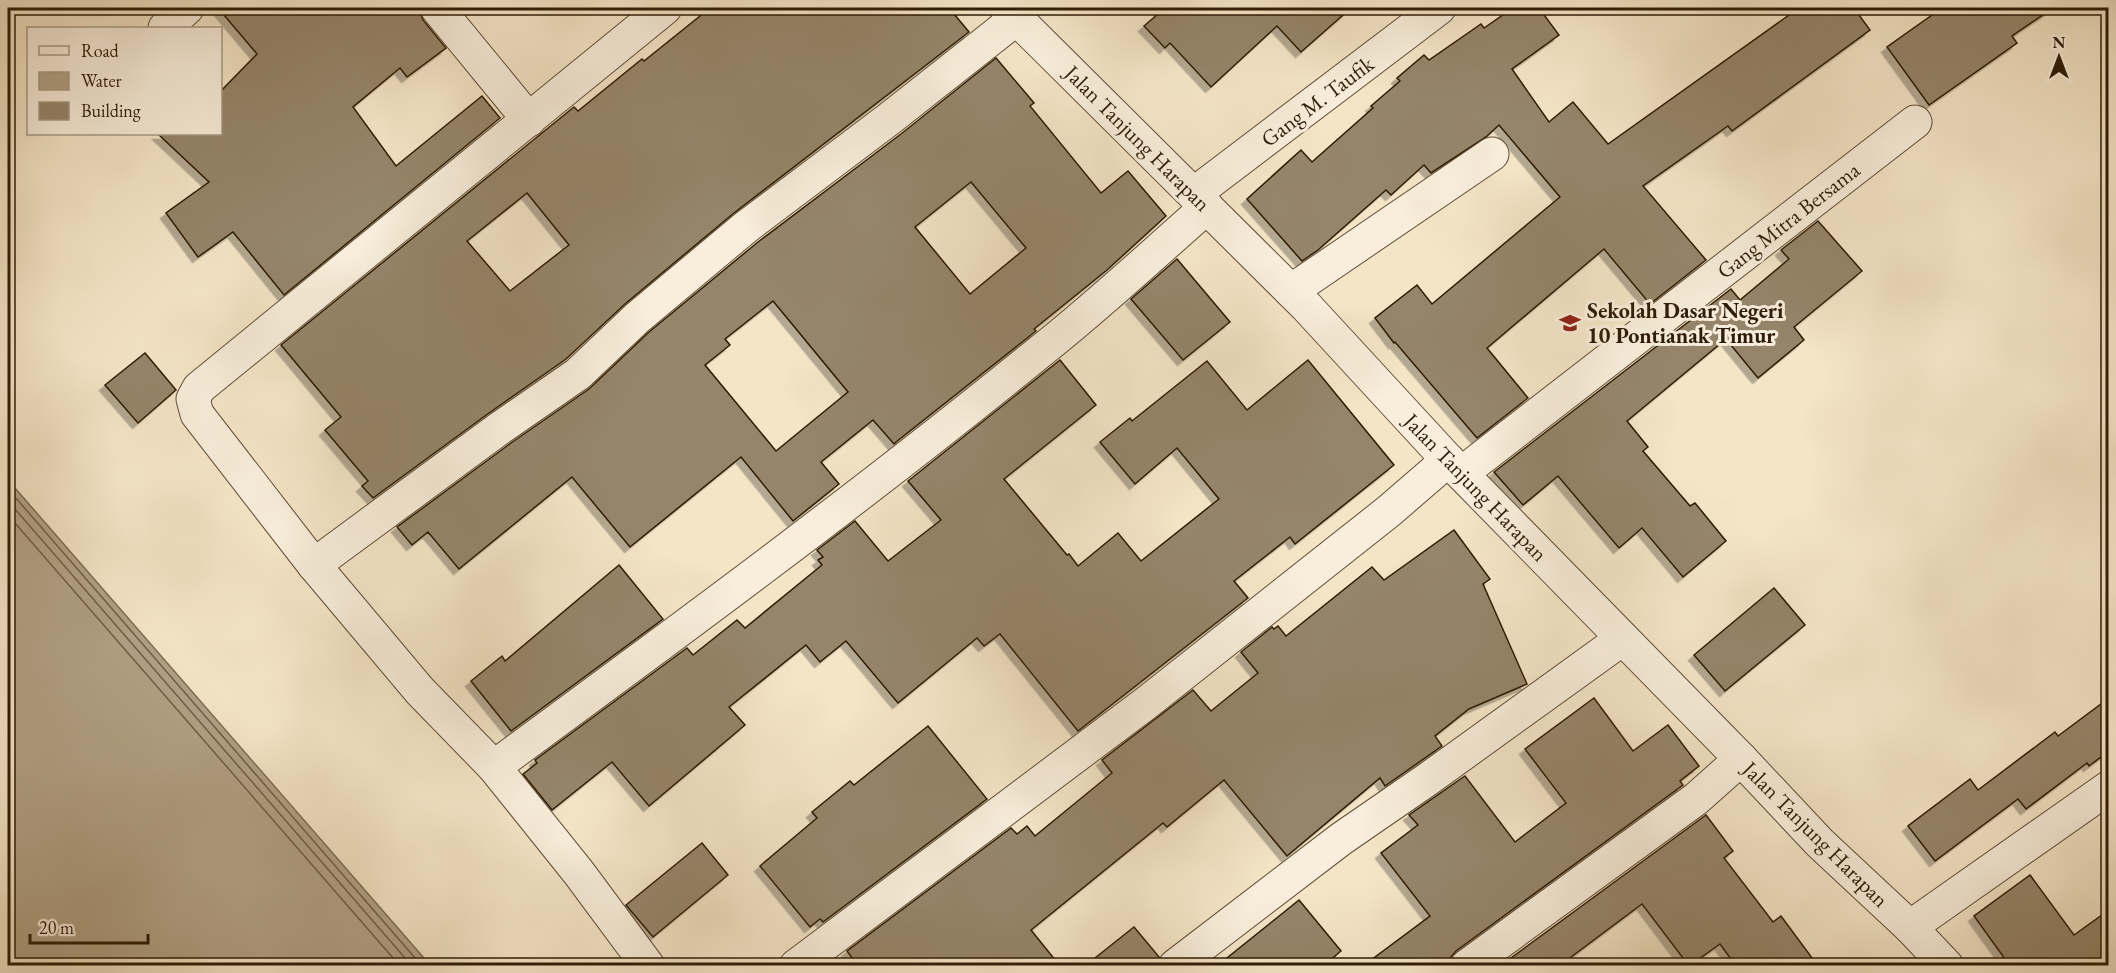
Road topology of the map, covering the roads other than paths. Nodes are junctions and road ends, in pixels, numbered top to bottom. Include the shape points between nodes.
1 (187, 8) edge
2 (437, 8) edge
3 (665, 8) edge
4 (1439, 8) edge
5 (1012, 13) edge
6 (166, 27) edge
7 (528, 120) junction
8 (1915, 122) dead end
9 (1492, 154) dead end
10 (1201, 200) junction
11 (1291, 291) junction
12 (1455, 467) junction
13 (314, 565) junction
14 (1622, 639) junction
15 (1741, 759) junction
16 (494, 767) junction
17 (2109, 788) edge
18 (1910, 927) junction
19 (648, 966) edge
20 (796, 966) edge
21 (1175, 966) edge
22 (1467, 966) edge
23 (1947, 966) edge

1 - 6 street
2 - 7 street
3 - 7 street
4 - 10 street, Gang M. Taufik
5 - 10 street, Jalan Tanjung Harapan
5 - 13 street via 889,119 746,227 637,318 578,374
7 - 13 street via 199,388 193,399 197,414
8 - 12 street, Gang Mitra Bersama
9 - 11 street
10 - 11 street, Jalan Tanjung Harapan
10 - 16 street, Gang M. Taufik via 1044,349 937,435
11 - 12 street, Jalan Tanjung Harapan
12 - 14 street, Jalan Tanjung Harapan
12 - 20 street, Gang Mitra Bersama via 1389,511 1145,704
13 - 16 street via 420,691
14 - 15 street, Jalan Tanjung Harapan
14 - 21 street via 1341,839
15 - 18 street, Jalan Tanjung Harapan via 1820,843
15 - 22 street via 1696,799
16 - 19 street
17 - 18 street
18 - 23 street, Jalan Tanjung Harapan

